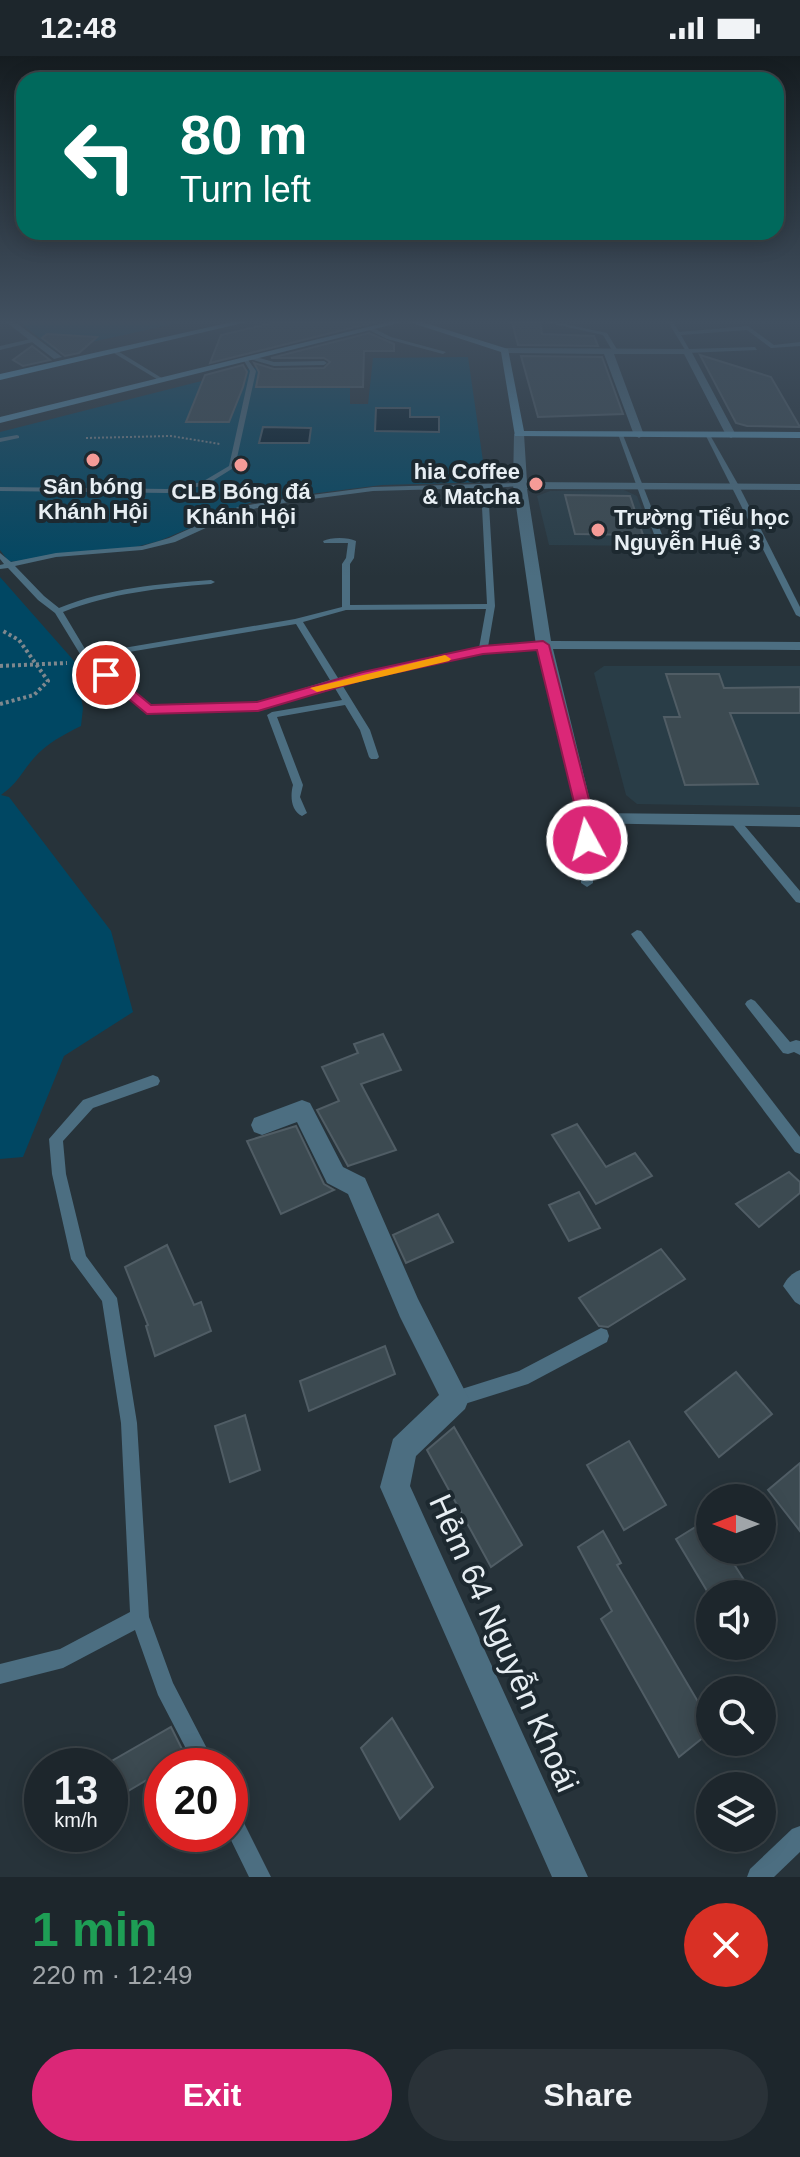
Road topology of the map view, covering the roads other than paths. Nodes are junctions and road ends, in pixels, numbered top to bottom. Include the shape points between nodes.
1 (53, 407) edge
2 (245, 407) edge
3 (514, 407) edge
4 (630, 407) edge
5 (716, 407) edge
6 (0, 420) edge
7 (519, 434) junction
8 (620, 435) junction
9 (639, 435) junction
10 (707, 435) junction
11 (731, 435) junction
12 (800, 435) edge
13 (17, 437) dead end
14 (0, 440) edge
15 (519, 485) junction
16 (484, 486) junction
17 (736, 486) junction
18 (638, 487) junction
19 (800, 487) edge
20 (0, 489) edge
21 (659, 537) dead end
22 (327, 541) dead end
23 (0, 555) edge
24 (5, 566) edge
25 (211, 582) dead end
26 (491, 606) junction
27 (346, 608) junction
28 (58, 611) junction
29 (800, 615) edge
30 (297, 621) junction
31 (543, 645) junction
32 (800, 646) edge
33 (483, 650) junction
34 (86, 657) junction
35 (334, 682) junction
36 (346, 702) junction
37 (374, 757) dead end
38 (302, 813) dead end
39 (586, 819) junction
40 (735, 821) junction
41 (800, 821) edge
42 (587, 883) dead end
43 (800, 899) edge
44 (637, 934) dead end
45 (751, 1004) dead end
46 (800, 1050) edge
47 (153, 1081) dead end
48 (262, 1125) dead end
49 (800, 1148) edge
50 (800, 1277) edge
51 (800, 1297) edge
52 (601, 1336) dead end
53 (455, 1399) junction
54 (140, 1617) junction
55 (0, 1674) edge
56 (197, 1748) edge
57 (800, 1837) edge
58 (248, 1852) edge
59 (260, 1877) edge
60 (570, 1877) edge
61 (758, 1877) edge

1 - 6 street
2 - 20 lane via 232,467 204,484 167,491
3 - 7 street
4 - 9 street
5 - 11 street
7 - 8 street
7 - 15 street
8 - 9 street
8 - 18 lane
9 - 10 street
10 - 11 street
10 - 17 lane
11 - 12 street
13 - 14 lane
15 - 16 lane
15 - 18 street
15 - 31 street
16 - 24 lane via 373,489 289,500 241,509 142,548 56,555
16 - 26 lane
17 - 18 street
17 - 19 street
17 - 29 lane
18 - 21 lane
22 - 27 lane via 352,541
23 - 24 lane
24 - 28 lane
25 - 28 lane via 90,597
26 - 27 lane
26 - 33 lane
27 - 30 lane
28 - 34 lane
30 - 34 lane
30 - 35 lane
31 - 32 street
31 - 33 lane
31 - 39 street
33 - 35 lane
34 - 35 lane via 147,710 258,706
35 - 36 lane
36 - 37 lane via 365,730
36 - 38 lane via 272,715 298,785 295,797
39 - 40 street
39 - 42 lane
40 - 41 street
40 - 43 lane
44 - 49 lane
45 - 46 lane via 788,1049 796,1045
47 - 54 lane via 88,1104 56,1139 79,1259 109,1298 129,1423
48 - 53 street via 302,1110 335,1175 357,1186
50 - 51 lane via 791,1286
52 - 53 lane via 522,1378
53 - 60 street, Hẻm 64 Nguyễn Khoái via 403,1449 395,1487
54 - 55 lane via 63,1658
54 - 56 lane via 165,1688
57 - 61 lane
58 - 59 lane

